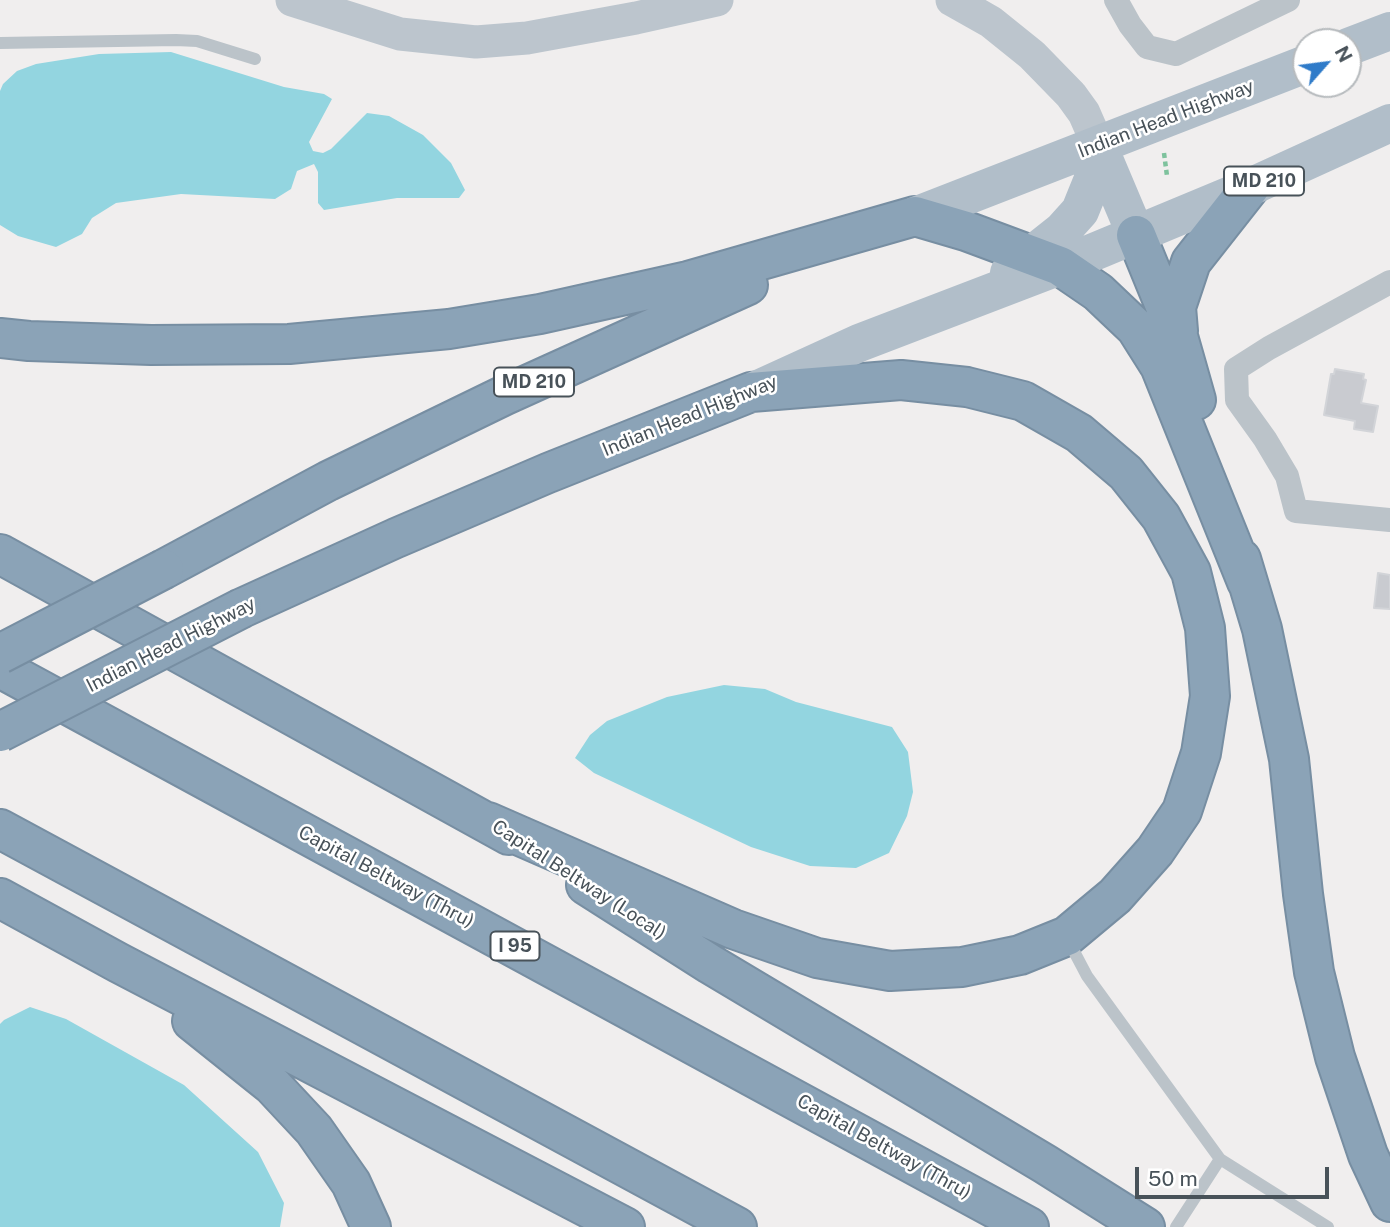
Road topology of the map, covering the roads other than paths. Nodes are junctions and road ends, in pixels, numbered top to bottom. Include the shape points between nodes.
1 (292, 0) edge
2 (717, 0) edge
3 (952, 0) edge
4 (1115, 0) edge
5 (1288, 0) edge
6 (1390, 31) edge
7 (1362, 42) edge
8 (0, 43) edge
9 (255, 59) dead end
10 (1292, 69) edge
11 (1390, 123) edge
12 (1098, 145) junction
13 (1250, 187) junction
14 (915, 216) junction
15 (1136, 235) junction
16 (1046, 260) junction
17 (1390, 282) edge
18 (0, 338) edge
19 (1180, 341) junction
20 (751, 392) junction
21 (1390, 520) edge
22 (0, 554) edge
23 (1247, 582) junction
24 (0, 654) edge
25 (0, 668) edge
26 (0, 732) edge
27 (488, 822) junction
28 (0, 829) edge
29 (0, 898) edge
30 (1067, 936) junction
31 (119, 963) junction
32 (1220, 1159) junction
33 (1390, 1202) edge
34 (371, 1227) edge
35 (625, 1227) edge
36 (737, 1227) edge
37 (1029, 1227) edge
38 (1145, 1227) edge
39 (1175, 1227) edge
40 (1328, 1227) edge

1 - 2 street via 400,34 476,42 527,38
3 - 12 street via 991,22 1032,55 1071,95
4 - 5 street via 1147,47 1176,54
6 - 7 main road
8 - 9 lane via 176,40 206,43
10 - 12 main road, Indian Head Highway / MD 210
11 - 13 main road, Indian Head Highway / MD 210
12 - 14 main road, Indian Head Highway / MD 210
12 - 15 main road
12 - 16 main road via 1095,174 1080,211
13 - 15 main road, Indian Head Highway / MD 210
13 - 19 highway via 1191,262 1175,307
14 - 16 highway
14 - 18 highway via 688,281 449,329 289,344 151,345
14 - 24 highway, Indian Head Highway / MD 210, bridge via 696,307 505,395 328,481
15 - 16 main road, Indian Head Highway / MD 210
15 - 19 highway
16 - 20 main road, Indian Head Highway / MD 210 via 974,300 859,343
16 - 23 highway via 1098,292 1136,328 1160,366
17 - 21 street via 1236,369 1237,400 1287,476 1296,511
19 - 23 highway
20 - 26 highway, Indian Head Highway / MD 210, bridge via 535,478 242,608
20 - 30 highway via 901,380 967,387 1023,401 1089,441 1126,473 1161,517 1191,572 1205,628 1210,696 1201,753 1182,811 1155,851 1115,896
22 - 27 highway, Capital Beltway (Local)
23 - 33 highway via 1262,629 1289,759 1314,972 1335,1057 1368,1155
25 - 37 highway, Capital Beltway (Thru) / I 95
27 - 30 highway via 733,929 817,958 890,971 962,967 1020,955
27 - 38 highway, Capital Beltway (Local) via 710,964
28 - 36 highway
29 - 31 highway
30 - 32 lane via 1087,976
31 - 34 highway via 272,1085 314,1130 351,1183
31 - 35 highway
32 - 39 lane
32 - 40 lane

